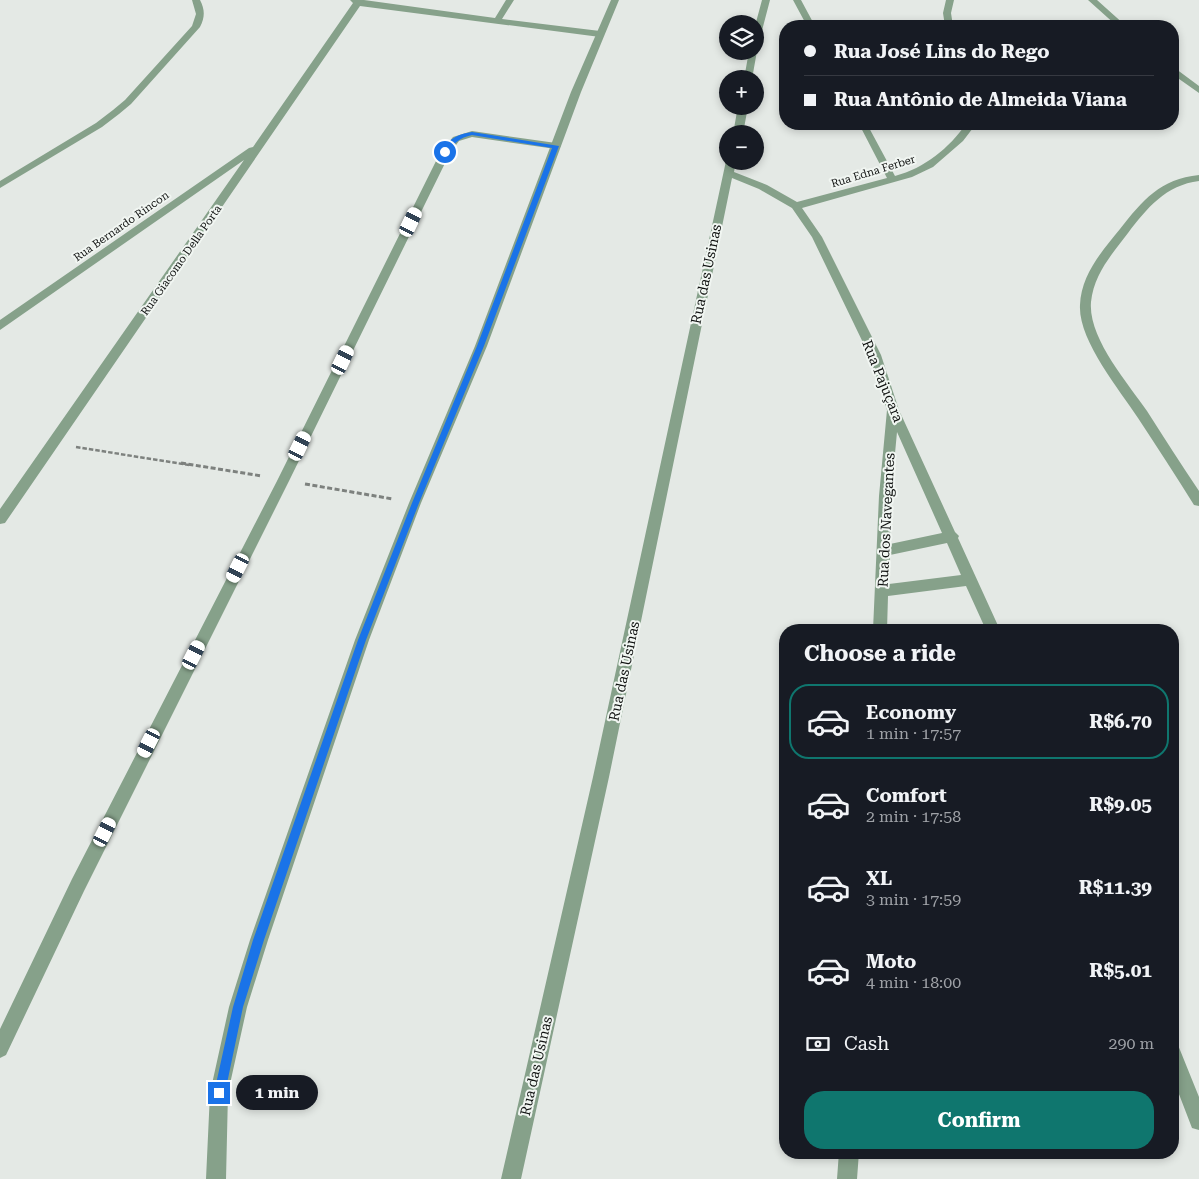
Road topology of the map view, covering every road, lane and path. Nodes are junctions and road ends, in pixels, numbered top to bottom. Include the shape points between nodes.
1 (196, 0) edge
2 (510, 0) edge
3 (615, 0) edge
4 (766, 0) edge
5 (797, 0) edge
6 (950, 0) edge
7 (1092, 0) edge
8 (357, 1) edge
9 (762, 15) edge
10 (808, 20) edge
11 (948, 20) edge
12 (1115, 20) edge
13 (497, 21) junction
14 (600, 34) junction
15 (1179, 74) edge
16 (1199, 90) edge
17 (866, 130) edge
18 (967, 130) edge
19 (258, 146) junction
20 (556, 146) junction
21 (729, 170) edge
22 (735, 170) edge
23 (1199, 178) edge
24 (892, 179) junction
25 (0, 185) edge
26 (796, 206) junction
27 (0, 326) edge
28 (893, 410) junction
29 (53, 443) junction
30 (283, 481) junction
31 (1199, 500) edge
32 (415, 503) junction
33 (0, 519) edge
34 (952, 536) junction
35 (882, 550) junction
36 (970, 580) junction
37 (882, 591) junction
38 (880, 624) edge
39 (990, 624) edge
40 (0, 1049) edge
41 (1179, 1069) edge
42 (1199, 1121) edge
43 (849, 1159) edge
44 (216, 1179) edge
45 (511, 1179) edge
46 (848, 1179) edge

1 - 25 street via 201,8 196,27 128,102 99,125
2 - 13 street
3 - 14 street
4 - 9 street
5 - 10 street
6 - 11 street
7 - 12 street
8 - 13 street
8 - 19 street, Rua Giacomo Della Porta
13 - 14 street
14 - 20 street
15 - 16 street
17 - 24 street
18 - 24 street, Rua Edna Ferber via 930,166
19 - 27 street, Rua Bernardo Rincon
19 - 29 street, Rua Giacomo Della Porta
20 - 30 street via 478,134 459,136 452,141
20 - 32 street via 481,346
21 - 45 street, Rua das Usinas via 603,767
22 - 26 street, Rua Pajuçara
23 - 31 street via 1173,182 1139,213 1099,266 1086,297 1086,316 1108,362
24 - 26 street, Rua Edna Ferber
26 - 28 street, Rua Pajuçara via 817,237 875,355
28 - 34 street, Rua Pajuçara
28 - 35 street, Rua dos Navegantes
29 - 30 path
29 - 33 street, Rua Giacomo Della Porta
30 - 32 path
30 - 40 street via 82,876
32 - 44 street via 362,640 238,1007 219,1093
34 - 35 street
34 - 36 street, Rua Pajuçara
35 - 37 street, Rua dos Navegantes
36 - 37 street
36 - 39 street, Rua Pajuçara
37 - 38 street, Rua dos Navegantes
41 - 42 street
43 - 46 street

